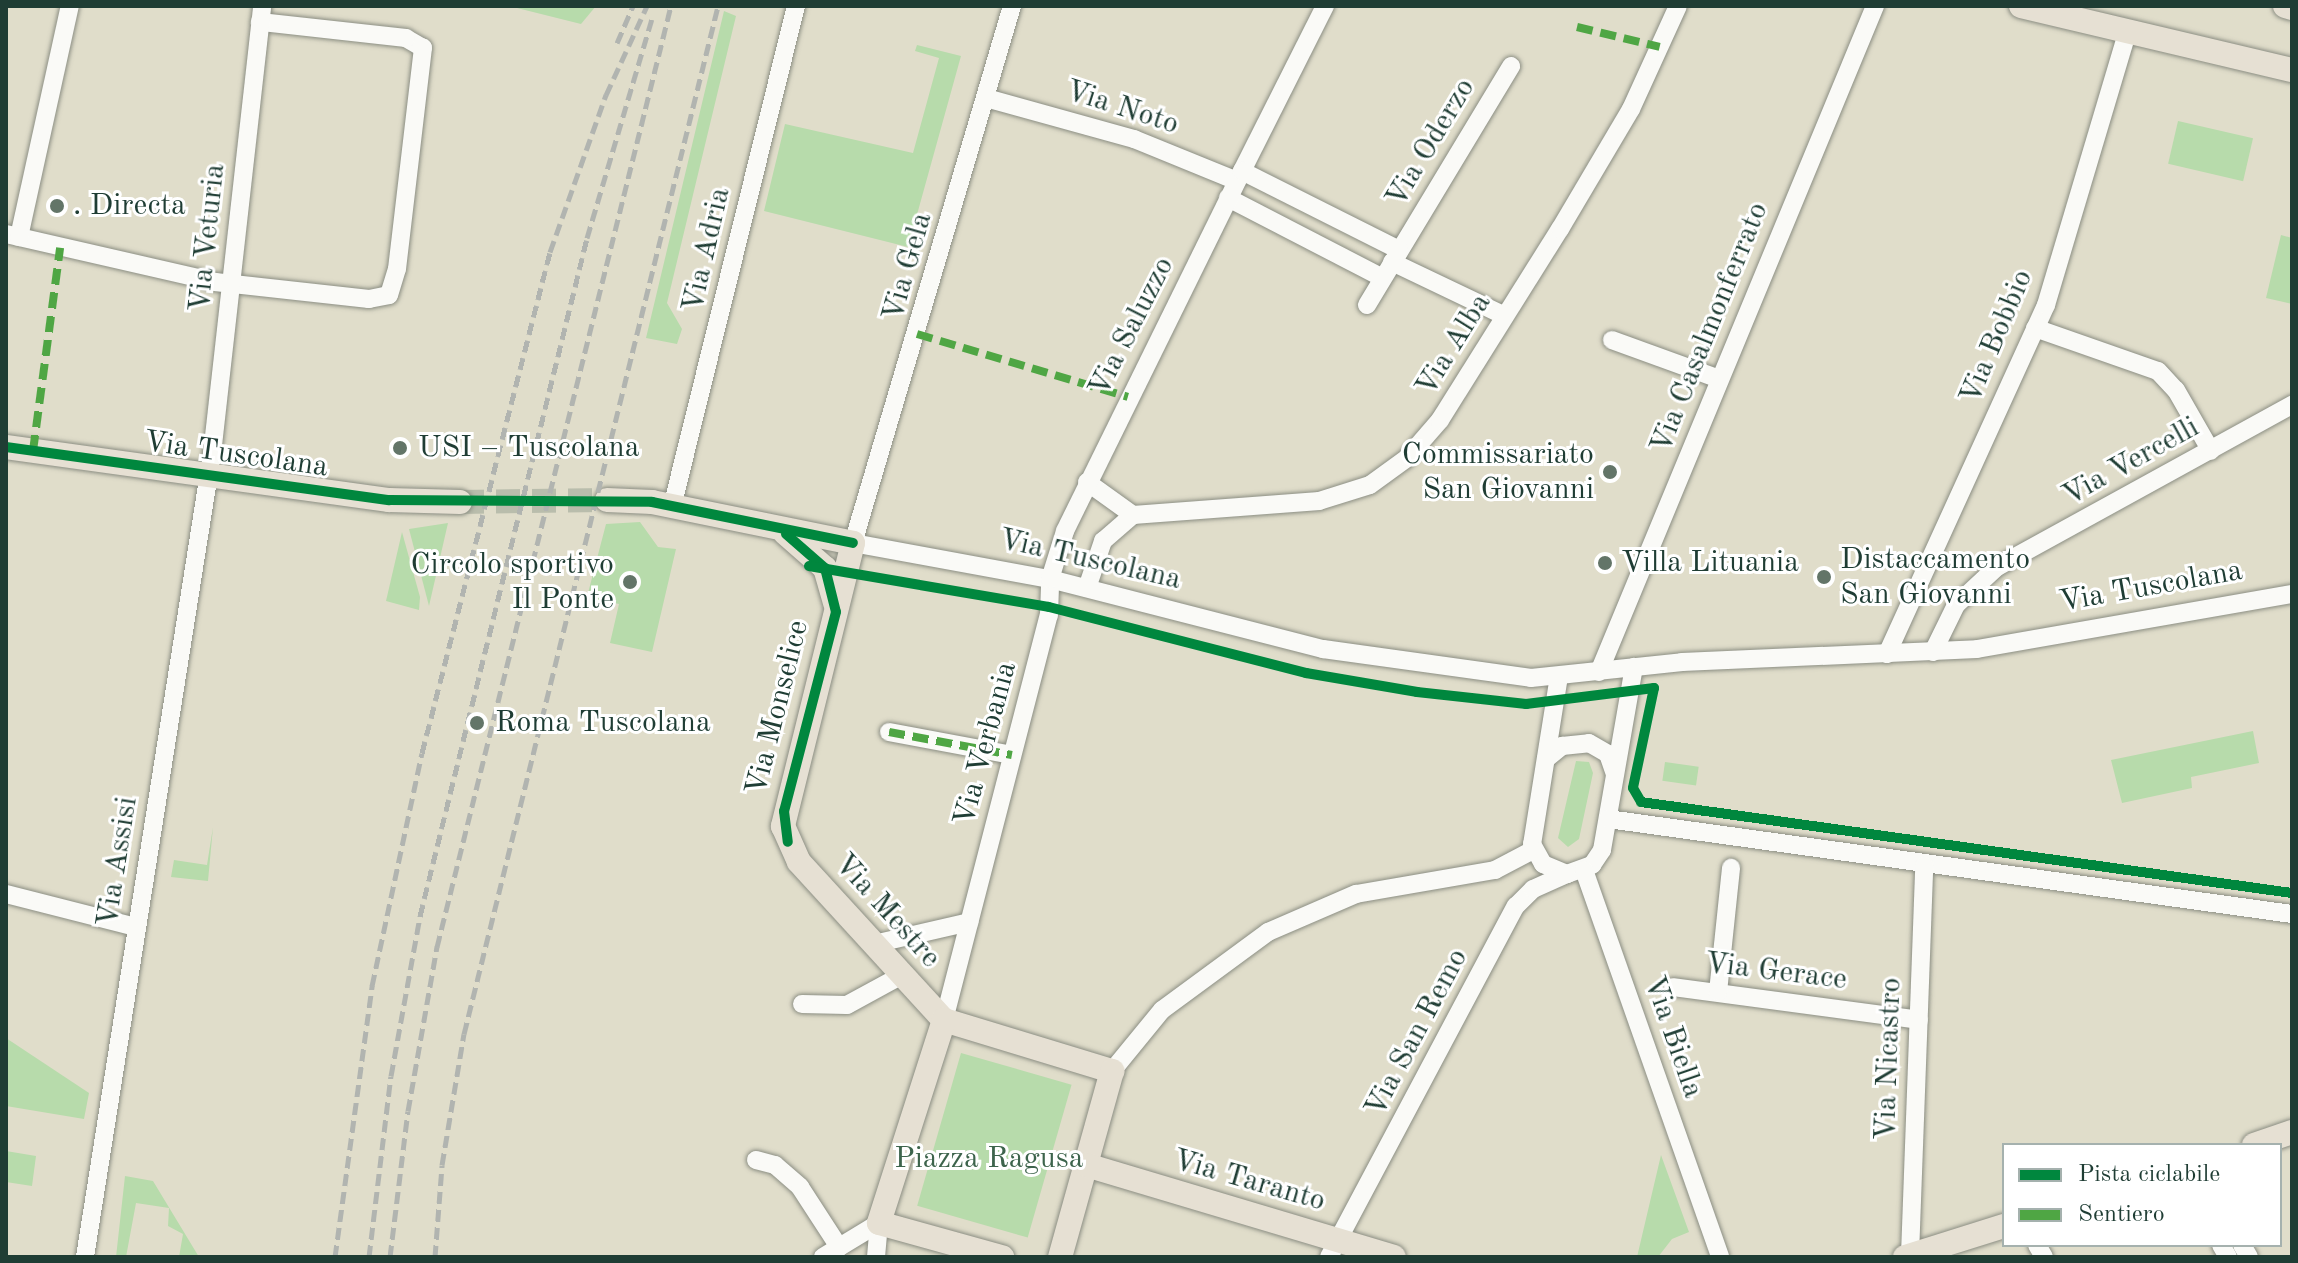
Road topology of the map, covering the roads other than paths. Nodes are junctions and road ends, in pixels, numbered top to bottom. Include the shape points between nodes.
1 (70, 6) edge
2 (796, 6) edge
3 (1012, 6) edge
4 (1325, 6) edge
5 (1678, 6) edge
6 (1875, 6) edge
7 (2021, 6) edge
8 (2285, 6) edge
9 (2292, 8) edge
10 (2070, 11) edge
11 (261, 14) edge
12 (2128, 30) junction
13 (1511, 66) dead end
14 (2292, 70) edge
15 (986, 98) junction
16 (1236, 183) junction
17 (12, 236) edge
18 (1391, 263) junction
19 (231, 283) junction
20 (1367, 305) dead end
21 (1505, 316) junction
22 (2035, 328) junction
23 (1612, 340) dead end
24 (1719, 379) junction
25 (2292, 405) edge
26 (6, 447) edge
27 (2211, 451) junction
28 (209, 476) junction
29 (1087, 482) junction
30 (607, 500) tunnel mouth
31 (460, 502) tunnel mouth
32 (672, 507) junction
33 (1133, 515) junction
34 (783, 531) junction
35 (853, 543) junction
36 (1050, 579) junction
37 (1087, 588) junction
38 (2292, 594) edge
39 (836, 612) junction
40 (1933, 652) junction
41 (1887, 654) junction
42 (1634, 667) junction
43 (1599, 672) junction
44 (1559, 676) junction
45 (889, 732) dead end
46 (1012, 755) junction
47 (1546, 759) junction
48 (1616, 781) junction
49 (1608, 819) junction
50 (788, 842) joint
51 (1533, 850) junction
52 (1924, 865) junction
53 (1731, 868) dead end
54 (1575, 872) junction
55 (6, 894) edge
56 (2292, 914) edge
57 (969, 922) junction
58 (135, 927) junction
59 (874, 944) junction
60 (902, 975) junction
61 (1673, 987) dead end
62 (1718, 992) junction
63 (802, 1004) dead end
64 (944, 1020) junction
65 (1919, 1020) junction
66 (1112, 1071) junction
67 (2292, 1132) edge
68 (2260, 1143) edge
69 (756, 1160) dead end
70 (1086, 1165) junction
71 (879, 1223) junction
72 (2002, 1227) edge
73 (1334, 1249) edge
74 (831, 1252) edge
75 (1908, 1256) edge
76 (85, 1257) edge
77 (876, 1257) edge
78 (1002, 1257) edge
79 (1060, 1257) edge
80 (1394, 1257) edge
81 (1720, 1257) edge

1 - 17 street
2 - 32 street, Via Adria
3 - 15 street, Via Gela
4 - 16 street, Via Saluzzo
5 - 21 street, Via Alba via 1631,109
6 - 24 street, Via Casalmonferrato
7 - 10 main road
8 - 9 main road
10 - 12 main road
11 - 19 street, Via Veturia
11 - 19 street via 406,38 418,42 424,53 393,289 380,300
12 - 14 main road
12 - 22 street, Via Bobbio
13 - 18 street, Via Oderzo
15 - 16 street, Via Noto via 1122,135
15 - 35 street, Via Gela
16 - 18 street
16 - 18 street
16 - 29 street, Via Saluzzo
17 - 19 street
18 - 20 street, Via Oderzo
18 - 21 street
19 - 28 street, Via Veturia
21 - 33 street, Via Alba via 1434,428 1407,458 1370,485 1311,502
22 - 27 street via 2158,371 2176,390
22 - 41 street, Via Bobbio
23 - 24 street
24 - 43 street, Via Casalmonferrato
25 - 27 street, Via Vercelli
26 - 28 main road, Via Tuscolana
27 - 40 street, Via Vercelli via 1997,567 1956,605
28 - 31 main road, Via Tuscolana via 389,500
28 - 58 street, Via Assisi
29 - 33 street
29 - 36 street, Via Saluzzo
30 - 32 main road, Via Tuscolana
32 - 34 main road, Via Tuscolana
33 - 37 street via 1103,541
34 - 35 main road, Via Tuscolana
34 - 39 main road via 825,568
35 - 36 street, Via Tuscolana
35 - 39 main road, Via Monselice
36 - 37 street, Via Tuscolana
36 - 46 street, Via Verbania via 1049,615
37 - 44 street, Via Tuscolana via 1323,649 1505,675
38 - 40 street, Via Tuscolana via 2021,643
39 - 50 main road, Via Monselice via 784,811
40 - 41 street, Via Tuscolana
41 - 42 street
42 - 43 street, Via Tuscolana
42 - 48 street
43 - 44 street, Via Tuscolana
44 - 47 street
45 - 46 street
46 - 57 street, Via Verbania
47 - 48 street via 1572,743 1598,745 1613,762
47 - 51 street
48 - 49 street
49 - 52 street
49 - 54 street via 1600,855
50 - 59 main road, Via Mestre
51 - 54 street via 1549,868
51 - 66 street via 1489,871 1356,894 1268,932 1162,1010
52 - 56 street
52 - 65 street, Via Nicastro
53 - 62 street
54 - 73 street, Via San Remo via 1533,889 1516,906
54 - 81 street, Via Biella
55 - 58 street
57 - 59 street
57 - 64 street, Via Verbania
58 - 76 street, Via Assisi
59 - 60 main road, Via Mestre
60 - 63 street via 847,1005
60 - 64 main road, Via Mestre
61 - 62 street, Via Gerace
62 - 65 street, Via Gerace
64 - 66 main road
64 - 71 main road
65 - 75 street, Via Nicastro
66 - 70 main road
67 - 68 main road
69 - 74 street via 775,1165 800,1187
70 - 73 main road, Via Taranto
70 - 79 main road
71 - 74 street
71 - 77 street
71 - 78 main road
72 - 75 main road
73 - 80 main road, Via Taranto

